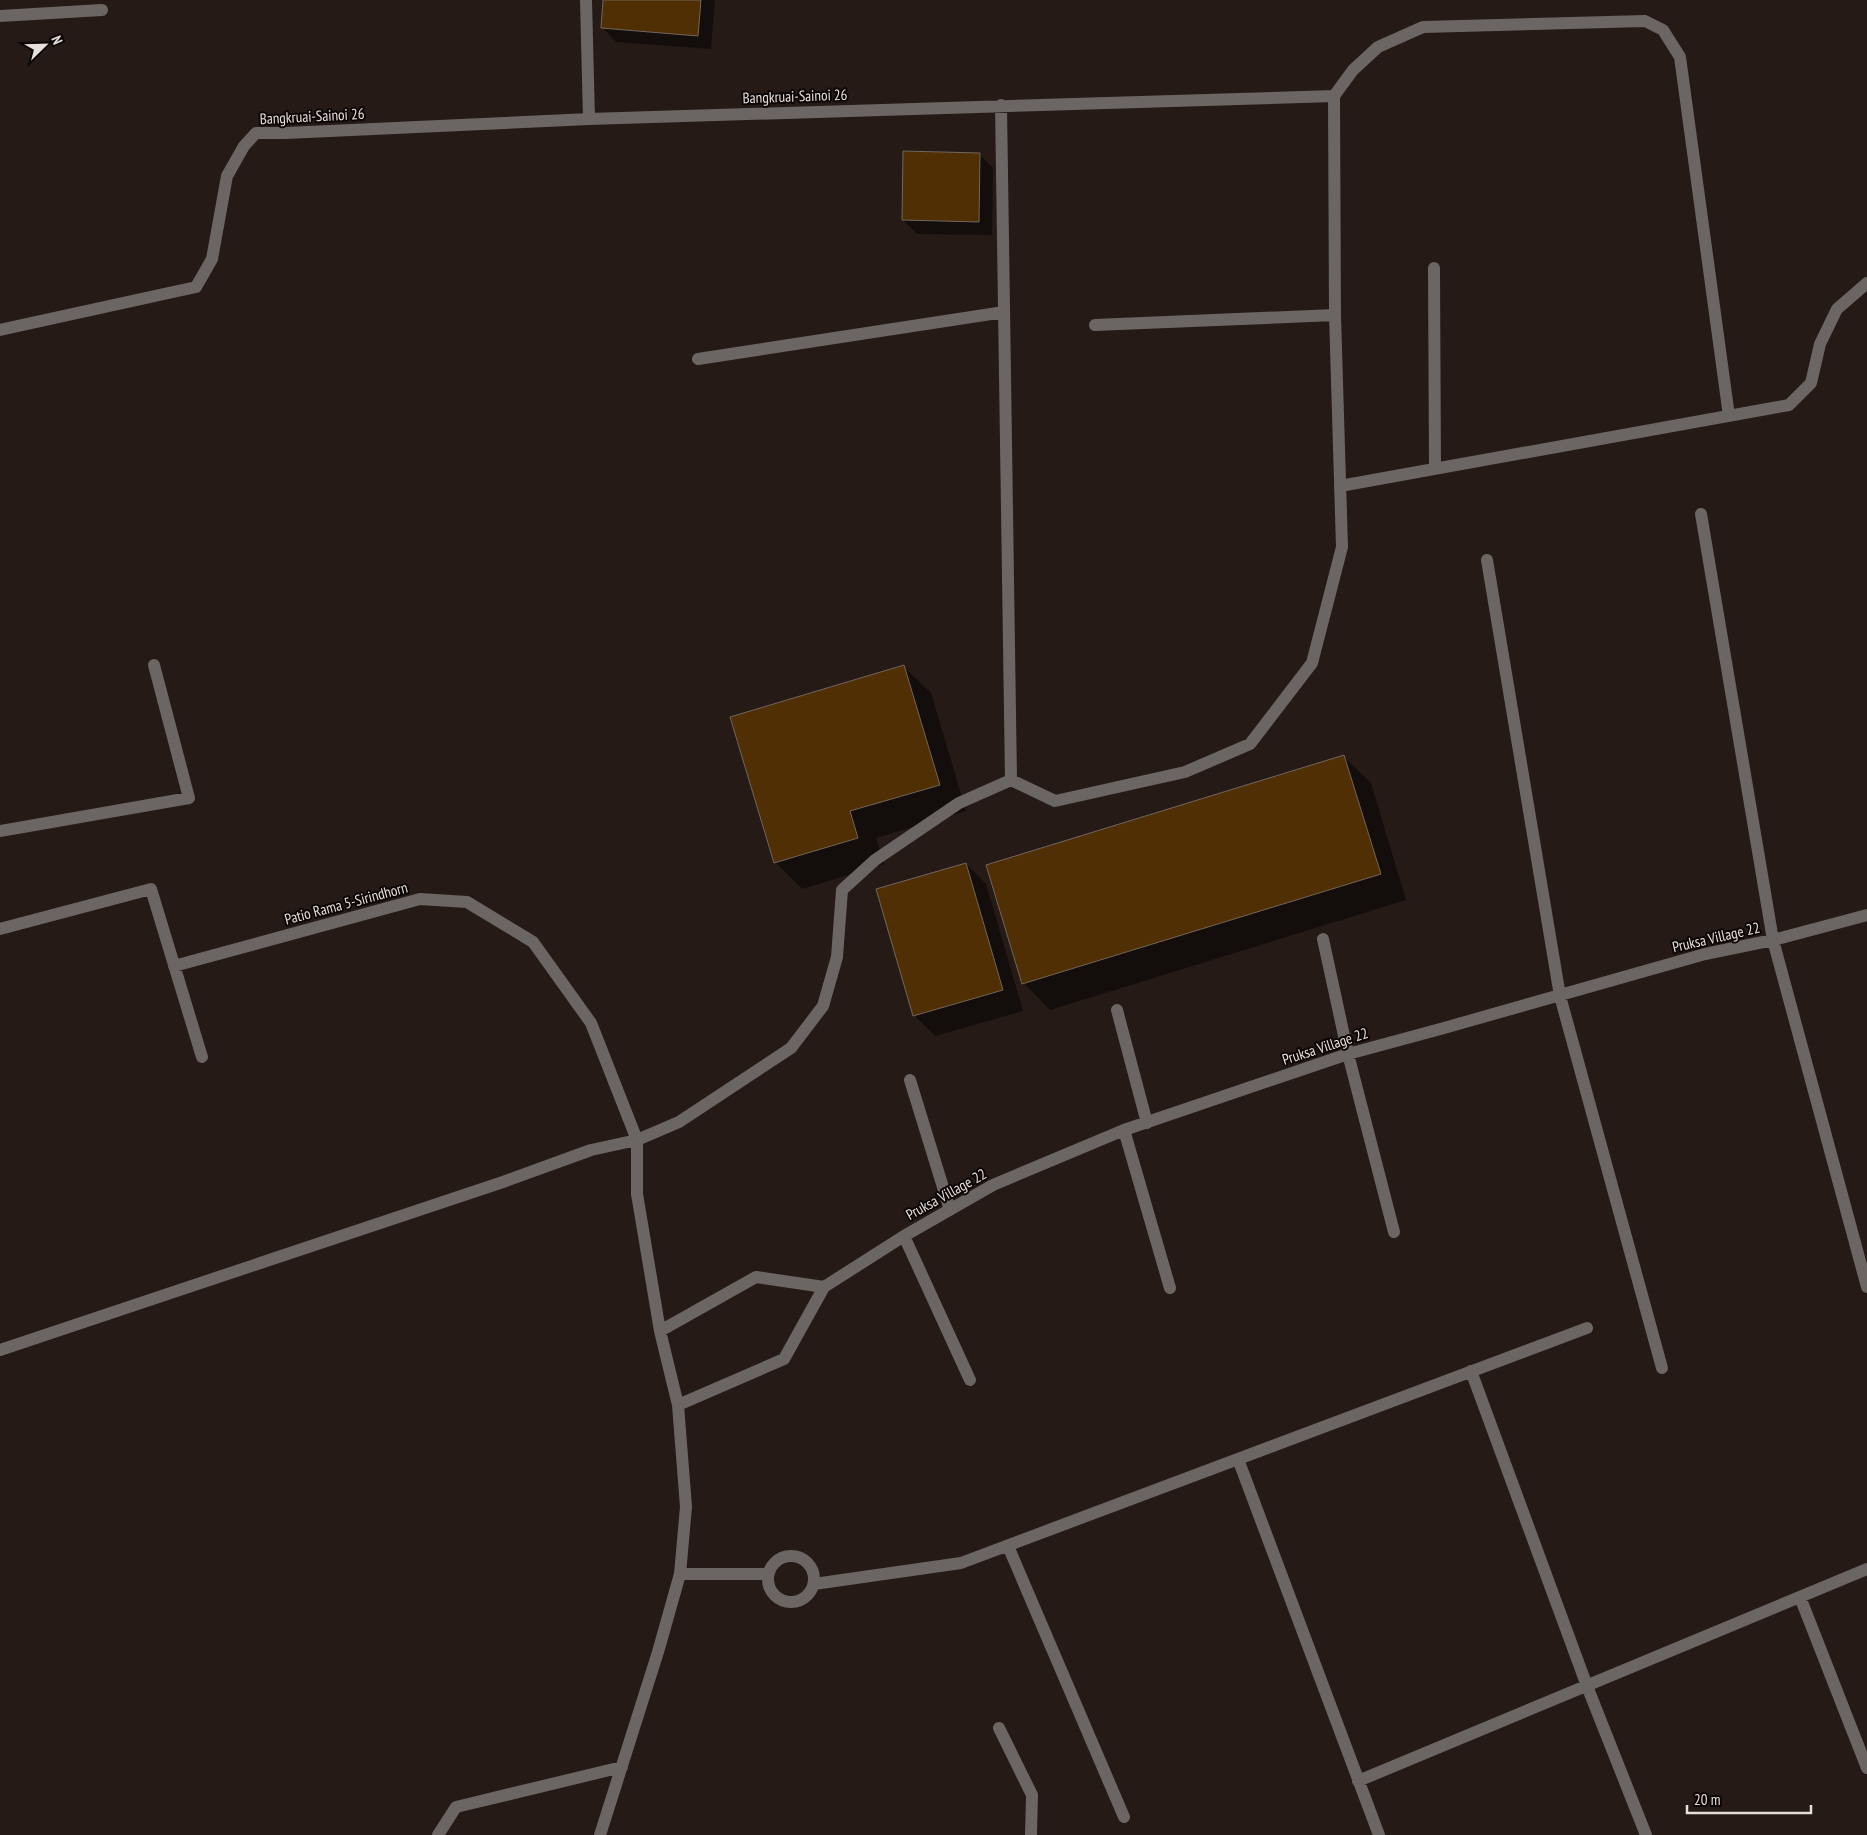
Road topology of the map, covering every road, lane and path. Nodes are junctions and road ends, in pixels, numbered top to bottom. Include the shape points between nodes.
1 (586, 0) edge
2 (102, 10) dead end
3 (0, 16) edge
4 (1334, 96) junction
5 (1002, 105) junction
6 (589, 119) junction
7 (1434, 268) dead end
8 (1867, 283) edge
9 (1004, 312) junction
10 (1336, 315) junction
11 (1095, 325) dead end
12 (0, 330) edge
13 (698, 359) dead end
14 (1729, 416) junction
15 (1435, 469) junction
16 (1340, 486) junction
17 (1701, 514) dead end
18 (1487, 560) dead end
19 (154, 665) dead end
20 (1011, 780) junction
21 (0, 831) edge
22 (1867, 915) edge
23 (0, 929) edge
24 (1323, 939) dead end
25 (1773, 940) junction
26 (174, 966) junction
27 (1560, 996) junction
28 (1117, 1010) dead end
29 (1348, 1054) junction
30 (202, 1057) dead end
31 (910, 1080) dead end
32 (1147, 1123) junction
33 (1124, 1130) junction
34 (636, 1140) junction
35 (950, 1210) junction
36 (1394, 1232) dead end
37 (904, 1236) junction
38 (824, 1287) junction
39 (1867, 1287) edge
40 (1170, 1288) dead end
41 (1586, 1328) dead end
42 (660, 1331) junction
43 (0, 1350) edge
44 (1662, 1368) dead end
45 (1471, 1371) junction
46 (970, 1380) dead end
47 (678, 1405) junction
48 (1238, 1459) junction
49 (1008, 1546) junction
50 (1867, 1569) edge
51 (680, 1574) junction
52 (768, 1574) junction
53 (814, 1584) junction
54 (1800, 1597) junction
55 (1587, 1686) junction
56 (999, 1728) dead end
57 (622, 1767) junction
58 (1867, 1768) edge
59 (1358, 1781) junction
60 (1124, 1818) dead end
61 (438, 1835) edge
62 (600, 1835) edge
63 (1031, 1835) edge
64 (1379, 1835) edge
65 (1646, 1835) edge

1 - 6 street
2 - 3 street
4 - 5 street, Bangkruai-Sainoi 26
4 - 10 street
4 - 14 street via 1353,70 1378,47 1424,27 1646,21 1663,30 1680,57
5 - 6 street, Bangkruai-Sainoi 26
5 - 9 street
6 - 12 street, Bangkruai-Sainoi 26 via 256,133 244,146 227,176 212,259 196,287
7 - 15 street
8 - 14 street via 1837,309 1820,344 1811,383 1789,405
9 - 13 street
9 - 20 street
10 - 11 street
10 - 16 street
14 - 15 street
15 - 16 street
16 - 20 street via 1342,547 1312,663 1250,744 1186,772 1054,801
17 - 25 street
18 - 27 street
19 - 21 street via 189,798
20 - 34 street via 959,804 876,860 842,890 837,957 823,1006 791,1048 678,1122
22 - 25 street, Pruksa Village 22
23 - 26 street via 152,889
24 - 29 street
25 - 27 street, Pruksa Village 22 via 1705,954
25 - 39 street
26 - 30 street
26 - 34 street, Patio Rama 5-Sirindhorn via 420,899 467,902 533,942 591,1023
27 - 29 street, Pruksa Village 22
27 - 44 street
28 - 32 street
29 - 32 street, Pruksa Village 22
29 - 36 street
31 - 35 street
32 - 33 street, Pruksa Village 22
33 - 35 street, Pruksa Village 22 via 993,1185
33 - 40 street
34 - 42 street, Patio Rama 5-Sirindhorn via 637,1194
34 - 43 street via 591,1150
35 - 37 street, Pruksa Village 22
37 - 38 street, Pruksa Village 22
37 - 46 street
38 - 42 street via 756,1277
38 - 47 street via 784,1359
41 - 45 street
42 - 47 street, Patio Rama 5-Sirindhorn
45 - 48 street
45 - 55 street
47 - 51 street, Patio Rama 5-Sirindhorn via 686,1507
48 - 49 street
48 - 59 street
49 - 53 street via 961,1563
49 - 60 street
50 - 54 street
51 - 52 street
51 - 57 street, Patio Rama 5-Sirindhorn
52 - 53 street via 768,1586 775,1596 786,1602 798,1601
52 - 53 street via 773,1563 783,1556 796,1555 810,1566
54 - 55 street
54 - 58 street
55 - 59 street
55 - 65 street
56 - 63 street via 1032,1795
57 - 61 street via 456,1807
57 - 62 street, Patio Rama 5-Sirindhorn
59 - 64 street

